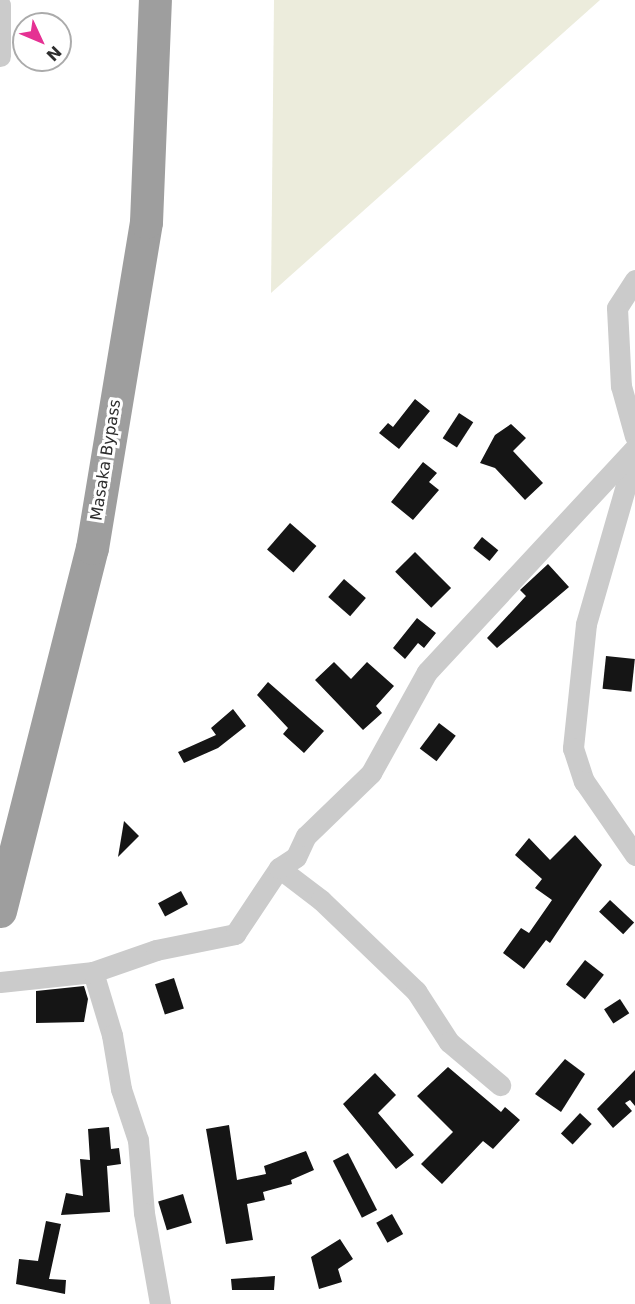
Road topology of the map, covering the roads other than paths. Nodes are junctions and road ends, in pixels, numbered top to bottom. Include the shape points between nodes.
1 (154, 0) edge
2 (0, 5) edge
3 (0, 56) edge
4 (635, 280) edge
5 (635, 436) edge
6 (635, 448) edge
7 (635, 454) edge
8 (635, 855) edge
9 (279, 868) junction
10 (0, 911) edge
11 (93, 972) junction
12 (0, 982) edge
13 (500, 1085) dead end
14 (160, 1304) edge

1 - 10 highway, Masaka Bypass via 146,222 92,548
2 - 3 street
4 - 5 street via 617,308 621,386
6 - 9 street via 427,672 371,773 306,836 296,857
7 - 8 street via 586,624 573,748 584,781
9 - 11 street via 235,934 156,950
9 - 13 street via 321,900 416,991 449,1042
11 - 12 street
11 - 14 street via 112,1035 121,1089 138,1140 144,1213

